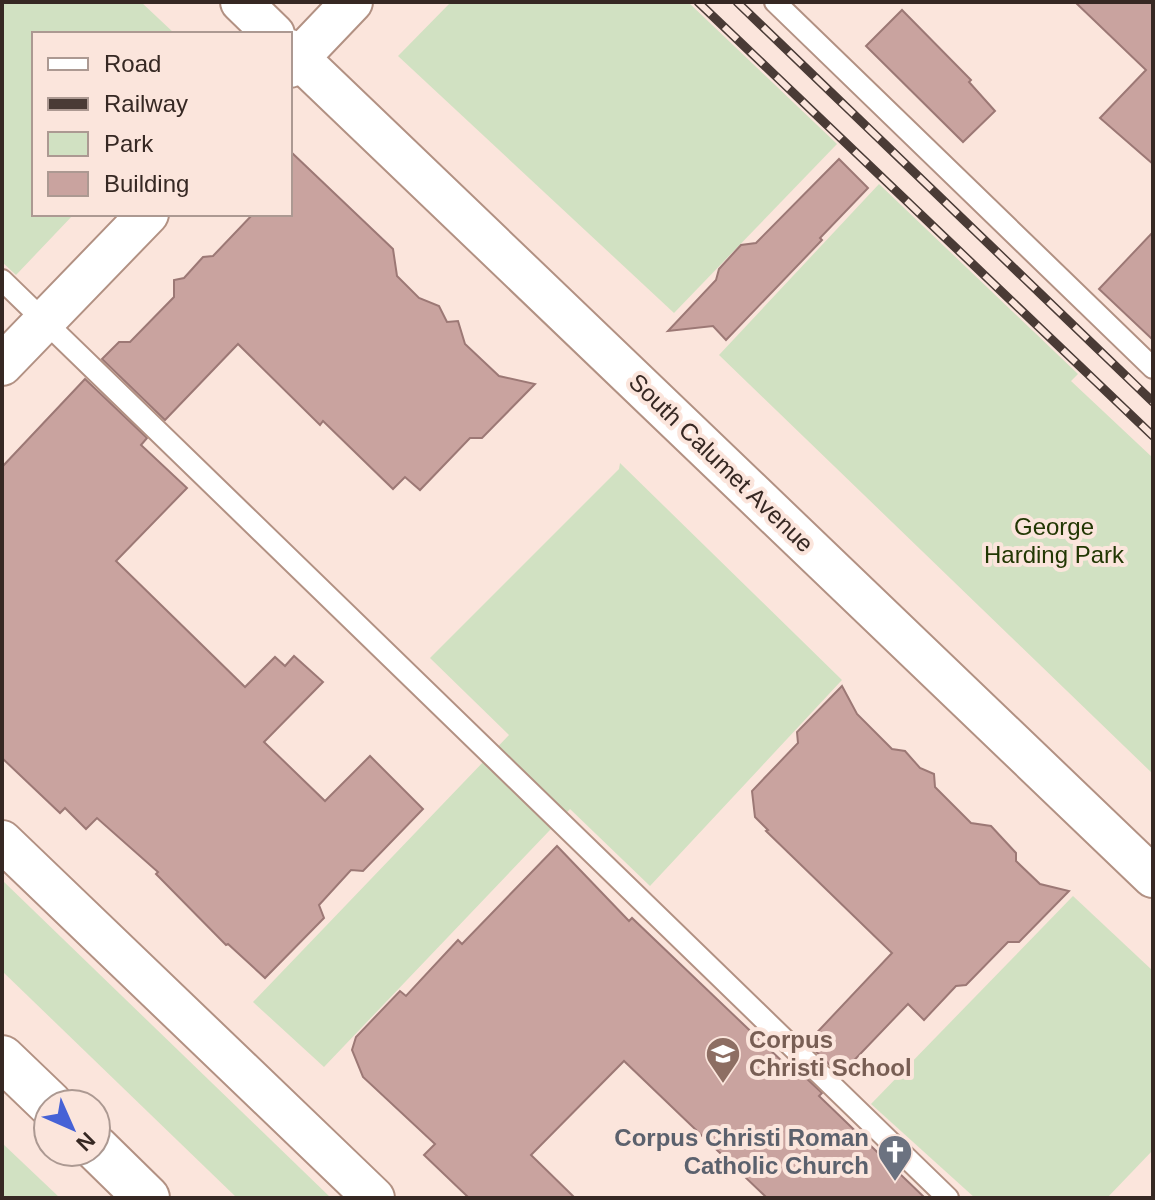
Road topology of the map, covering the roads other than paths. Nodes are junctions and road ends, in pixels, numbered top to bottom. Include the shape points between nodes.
1 (241, 2) edge
2 (352, 2) edge
3 (775, 2) edge
4 (269, 32) edge
5 (292, 49) edge
6 (292, 56) edge
7 (146, 216) edge
8 (2, 280) edge
9 (44, 321) junction
10 (2, 365) edge
11 (1153, 368) edge
12 (2, 841) edge
13 (1153, 877) edge
14 (2, 1058) edge
15 (33, 1088) edge
16 (112, 1164) edge
17 (147, 1198) edge
18 (374, 1198) edge
19 (948, 1198) edge

1 - 4 street, South Calumet Avenue
2 - 5 street
3 - 11 lane
6 - 13 street, South Calumet Avenue
7 - 9 street
8 - 9 lane
9 - 10 street
9 - 19 lane
12 - 18 street
14 - 15 street
16 - 17 street

